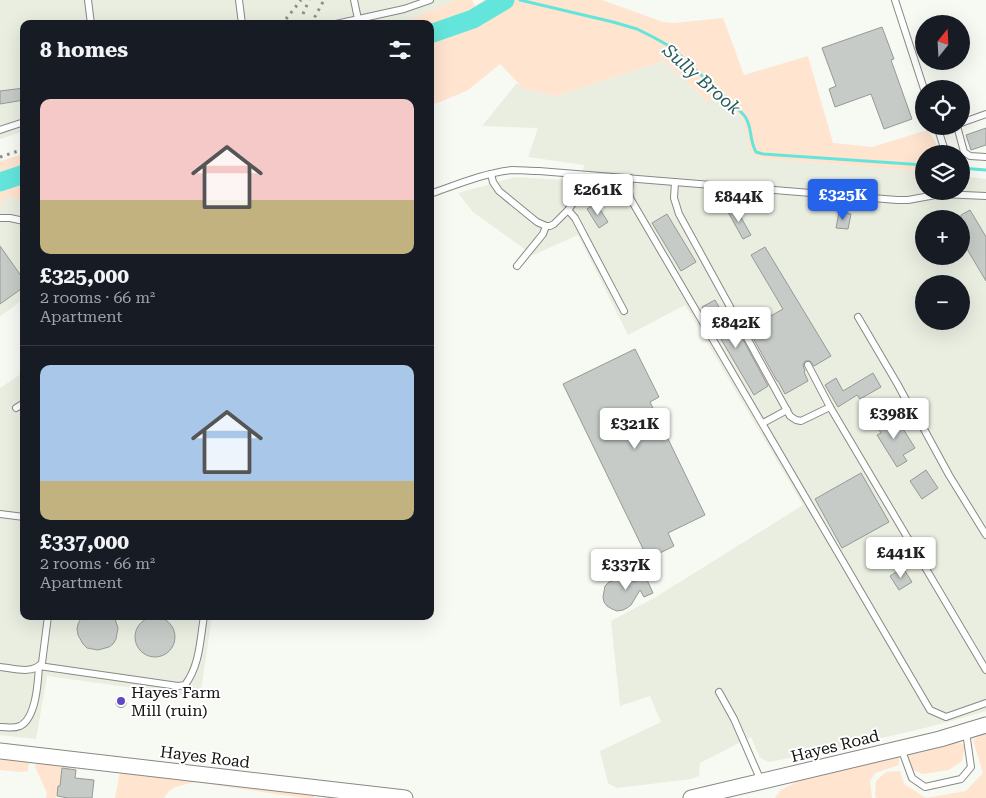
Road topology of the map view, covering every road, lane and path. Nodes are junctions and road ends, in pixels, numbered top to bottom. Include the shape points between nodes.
1 (88, 0) edge
2 (239, 0) edge
3 (354, 0) edge
4 (430, 0) edge
5 (895, 0) edge
6 (358, 19) junction
7 (90, 20) edge
8 (242, 20) edge
9 (354, 20) edge
10 (921, 80) edge
11 (986, 114) edge
12 (970, 120) edge
13 (20, 123) edge
14 (0, 130) edge
15 (959, 135) edge
16 (986, 157) edge
17 (491, 174) junction
18 (588, 175) junction
19 (630, 178) junction
20 (675, 182) junction
21 (434, 193) edge
22 (970, 195) edge
23 (986, 196) edge
24 (915, 198) edge
25 (568, 210) junction
26 (0, 218) edge
27 (20, 220) edge
28 (546, 226) junction
29 (517, 266) dead end
30 (624, 311) dead end
31 (858, 317) dead end
32 (808, 366) dead end
33 (20, 406) edge
34 (830, 407) junction
35 (16, 408) dead end
36 (787, 410) junction
37 (763, 423) junction
38 (0, 514) edge
39 (20, 516) edge
40 (986, 535) edge
41 (47, 620) edge
42 (203, 620) edge
43 (39, 666) junction
44 (0, 667) edge
45 (986, 670) edge
46 (719, 692) dead end
47 (986, 703) edge
48 (986, 725) edge
49 (0, 727) edge
50 (966, 731) junction
51 (900, 748) junction
52 (0, 751) edge
53 (761, 782) junction
54 (406, 798) edge
55 (691, 798) edge

1 - 7 lane
2 - 8 lane
3 - 6 lane
4 - 6 lane via 404,10
5 - 10 lane
6 - 9 lane
11 - 12 lane
13 - 14 lane
15 - 16 lane via 964,152 970,156
17 - 18 lane via 514,170
17 - 21 lane
17 - 28 lane via 498,190
18 - 19 lane
18 - 25 lane via 587,184
19 - 20 lane
19 - 37 lane via 630,198
20 - 24 lane via 897,200
20 - 36 lane via 674,198 679,214
22 - 23 lane
25 - 28 lane via 554,224
25 - 30 lane
26 - 27 lane
28 - 29 lane
31 - 40 lane
32 - 34 lane
33 - 35 lane
34 - 36 lane via 801,421 793,418
34 - 45 lane
36 - 37 lane
37 - 47 lane via 930,710 946,717
38 - 39 lane
41 - 43 lane
42 - 43 lane via 196,665 185,685
43 - 44 lane via 32,670
43 - 49 lane via 30,717 12,728
46 - 53 lane
48 - 50 street, Hayes Road
50 - 51 street, Hayes Road
50 - 51 lane via 971,766 961,779 925,787 912,778
51 - 53 street, Hayes Road
52 - 54 street, Hayes Road
53 - 55 street, Hayes Road

